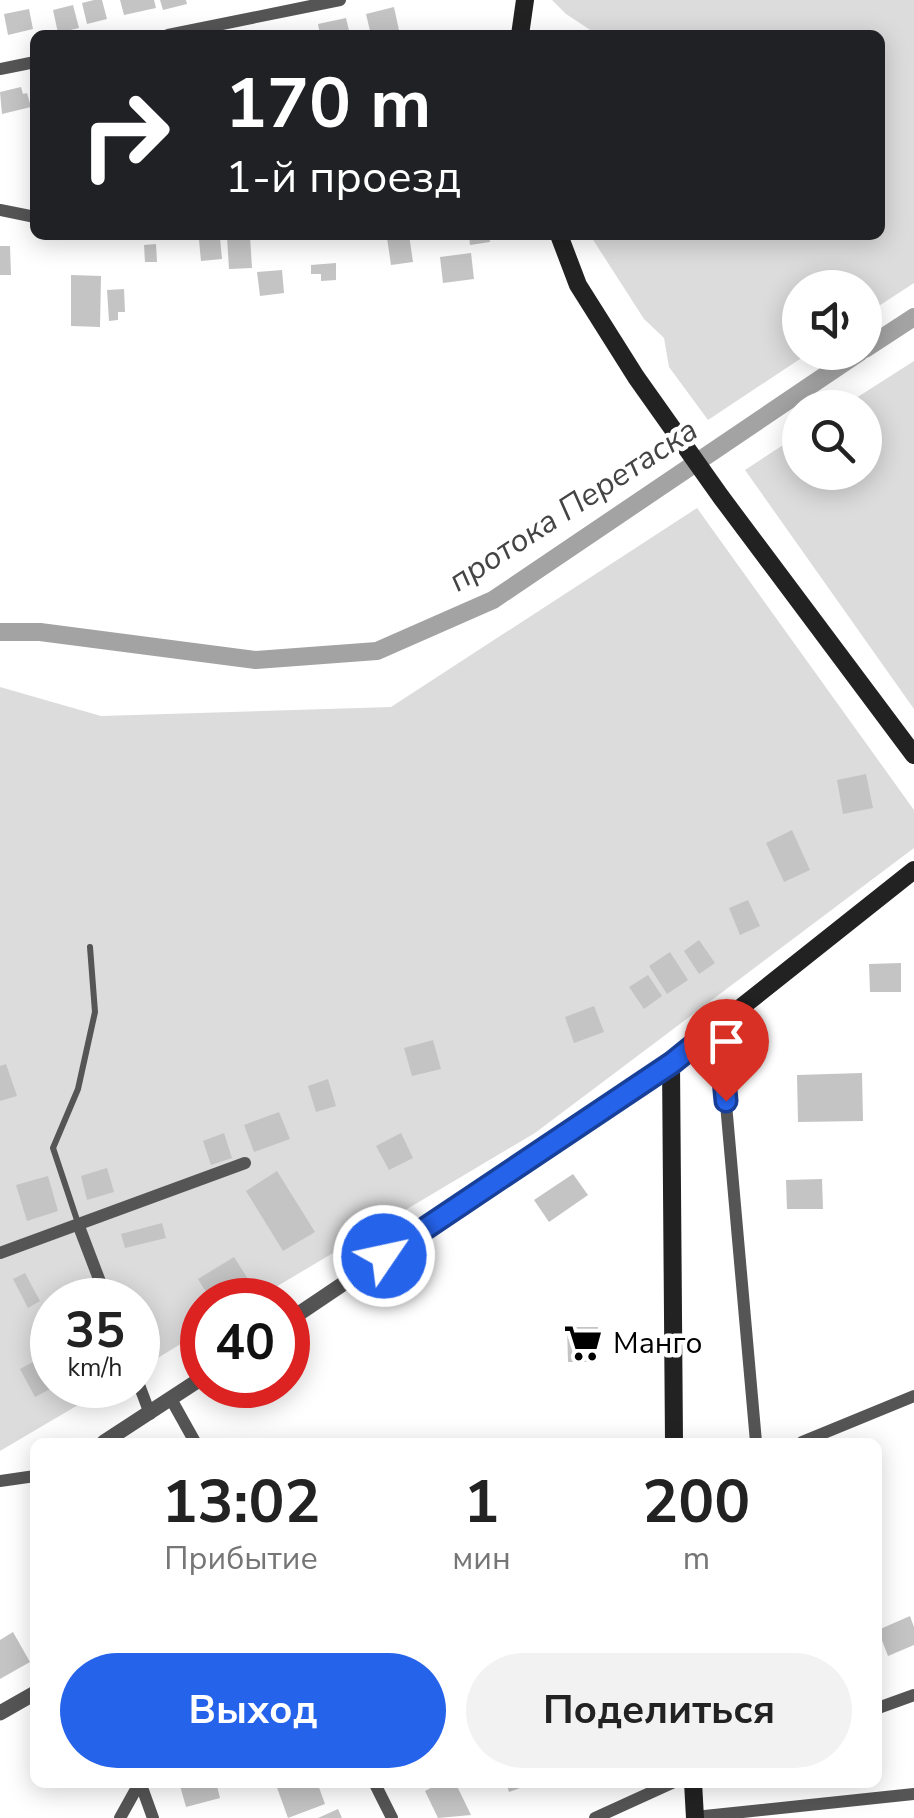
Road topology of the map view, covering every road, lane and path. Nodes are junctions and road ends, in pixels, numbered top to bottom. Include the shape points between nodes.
1 (340, 0) edge
2 (524, 0) edge
3 (281, 6) edge
4 (187, 30) edge
5 (521, 30) edge
6 (30, 63) edge
7 (0, 69) edge
8 (0, 210) edge
9 (30, 216) edge
10 (561, 240) edge
11 (914, 755) edge
12 (914, 870) edge
13 (90, 947) dead end
14 (719, 1025) junction
15 (672, 1063) junction
16 (246, 1163) dead end
17 (78, 1224) junction
18 (0, 1253) edge
19 (98, 1278) edge
20 (310, 1306) edge
21 (180, 1394) edge
22 (914, 1396) edge
23 (171, 1400) junction
24 (148, 1408) edge
25 (150, 1414) junction
26 (111, 1438) edge
27 (193, 1438) edge
28 (674, 1438) edge
29 (756, 1438) edge
30 (812, 1438) edge
31 (30, 1477) edge
32 (0, 1481) edge
33 (914, 1695) edge
34 (30, 1696) edge
35 (882, 1707) edge
36 (0, 1713) edge
37 (137, 1788) edge
38 (142, 1788) edge
39 (377, 1788) edge
40 (661, 1788) edge
41 (693, 1788) edge
42 (914, 1794) edge
43 (120, 1818) edge
44 (153, 1818) edge
45 (392, 1818) edge
46 (595, 1818) edge
47 (695, 1818) edge

1 - 3 street
2 - 5 main road
3 - 4 street
6 - 7 street
8 - 9 street
10 - 11 main road via 578,285 636,377
12 - 14 main road
13 - 17 lane via 94,1012 78,1089 54,1148
14 - 15 main road
14 - 29 street
15 - 20 street
15 - 28 main road
16 - 17 street
17 - 18 street
17 - 19 street
21 - 23 street
22 - 30 street
23 - 25 street
23 - 27 street
24 - 25 street
25 - 26 street
31 - 32 street
33 - 35 street
34 - 36 street
37 - 43 street
38 - 44 street
39 - 45 street
40 - 46 street
41 - 47 main road
42 - 47 street

